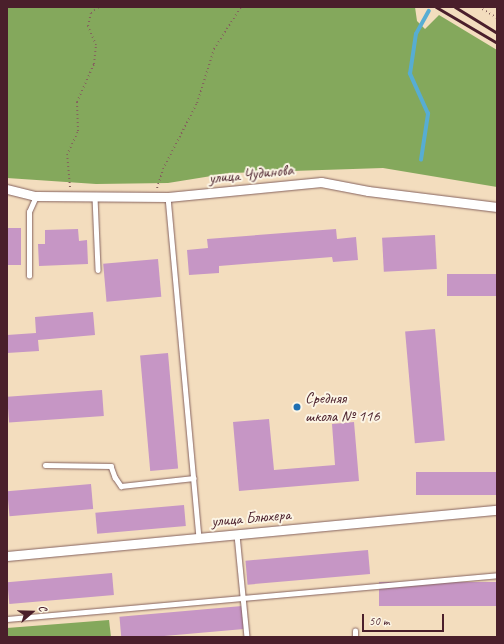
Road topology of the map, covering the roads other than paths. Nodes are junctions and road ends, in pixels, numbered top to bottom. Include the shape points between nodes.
1 (7, 189) edge
2 (36, 196) junction
3 (96, 197) junction
4 (168, 197) junction
5 (497, 207) edge
6 (98, 270) dead end
7 (29, 276) dead end
8 (45, 465) dead end
9 (194, 478) junction
10 (497, 510) edge
11 (237, 535) junction
12 (199, 538) junction
13 (7, 556) edge
14 (497, 575) edge
15 (243, 598) junction
16 (7, 619) edge
17 (355, 631) dead end
18 (247, 637) edge
19 (355, 637) edge

1 - 2 street, улица Чудинова
2 - 3 street, улица Чудинова
2 - 7 lane via 30,212
3 - 4 street, улица Чудинова
3 - 6 lane
4 - 5 street, улица Чудинова via 321,182 368,191
4 - 9 lane
8 - 9 lane via 111,466 121,486
9 - 12 lane
10 - 11 street, улица Блюхера
11 - 12 street, улица Блюхера
11 - 15 lane
12 - 13 street, улица Блюхера
14 - 15 lane
15 - 16 lane
15 - 18 lane
17 - 19 lane

